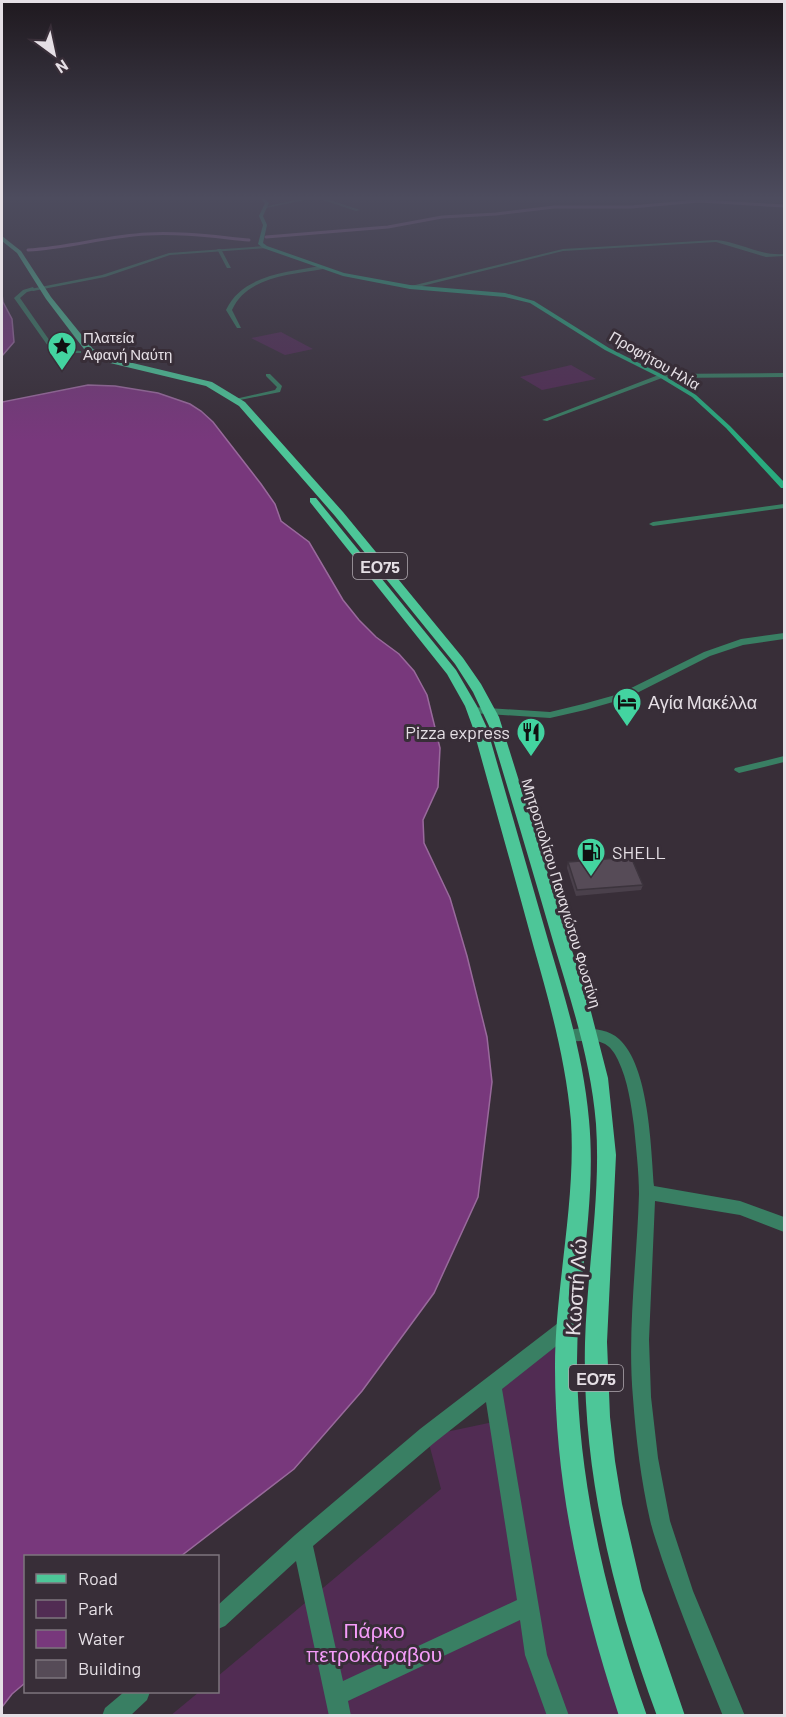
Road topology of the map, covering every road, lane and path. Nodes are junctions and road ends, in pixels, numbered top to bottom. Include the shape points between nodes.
1 (31, 279) edge
2 (33, 279) edge
3 (88, 279) edge
4 (269, 279) edge
5 (376, 279) edge
6 (439, 279) edge
7 (410, 286) junction
8 (38, 289) junction
9 (239, 327) dead end
10 (79, 352) junction
11 (268, 375) dead end
12 (661, 375) junction
13 (784, 375) edge
14 (237, 400) junction
15 (544, 420) dead end
16 (784, 486) edge
17 (784, 506) edge
18 (653, 524) dead end
19 (784, 636) edge
20 (472, 710) junction
21 (490, 711) junction
22 (784, 759) edge
23 (739, 770) dead end
24 (587, 1034) junction
25 (564, 1035) junction
26 (647, 1192) junction
27 (784, 1224) edge
28 (568, 1325) junction
29 (492, 1385) junction
30 (302, 1542) junction
31 (528, 1605) junction
32 (219, 1618) edge
33 (138, 1693) edge
34 (337, 1706) edge
35 (113, 1716) edge
36 (558, 1716) edge
37 (633, 1716) edge
38 (671, 1716) edge
39 (734, 1716) edge

1 - 8 main road, Μητροπολίτου Παναγιώτου Φωστίνη / ΕΟ75
2 - 8 main road, Μητροπολίτου Παναγιώτου Φωστίνη / ΕΟ75
3 - 8 street
4 - 9 street via 233,298 229,310
5 - 7 street, Προφήτου Ηλία
6 - 7 street
7 - 12 street, Προφήτου Ηλία via 528,300 608,349
8 - 10 main road, Μητροπολίτου Παναγιώτου Φωστίνη / ΕΟ75
8 - 10 street via 17,296 24,310 50,345 60,351
8 - 14 main road, Μητροπολίτου Παναγιώτου Φωστίνη / ΕΟ75 via 90,351 113,361 209,384
10 - 20 main road, Μητροπολίτου Παναγιώτου Φωστίνη / ΕΟ75 via 106,364 201,387 231,406 326,515 443,661
11 - 14 street via 280,387 278,391
12 - 13 street
12 - 15 street
12 - 16 street, Προφήτου Ηλία via 702,403
14 - 21 main road, Μητροπολίτου Παναγιώτου Φωστίνη / ΕΟ75 via 339,514 459,660
17 - 18 street
19 - 21 street via 741,642 707,654 623,696 585,707 550,715
20 - 21 street
20 - 25 main road, Μητροπολίτου Παναγιώτου Φωστίνη / ΕΟ75
21 - 24 main road, Μητροπολίτου Παναγιώτου Φωστίνη / ΕΟ75
22 - 23 street
24 - 25 street
24 - 26 street via 614,1043 629,1064
24 - 38 main road, Κωστή Λώ / ΕΟ75 via 601,1095 608,1171 598,1286 596,1373 604,1470 638,1620
25 - 28 main road, Κωστή Λώ / ΕΟ75 via 580,1119 582,1167
26 - 27 street via 740,1208
26 - 39 street via 640,1341 649,1458 660,1521 683,1591
28 - 29 street
28 - 37 main road, Κωστή Λώ / ΕΟ75 via 568,1421 580,1514 605,1627
29 - 30 street
29 - 31 street
30 - 32 street
30 - 34 street
31 - 34 street
31 - 36 street via 536,1654
33 - 35 street

